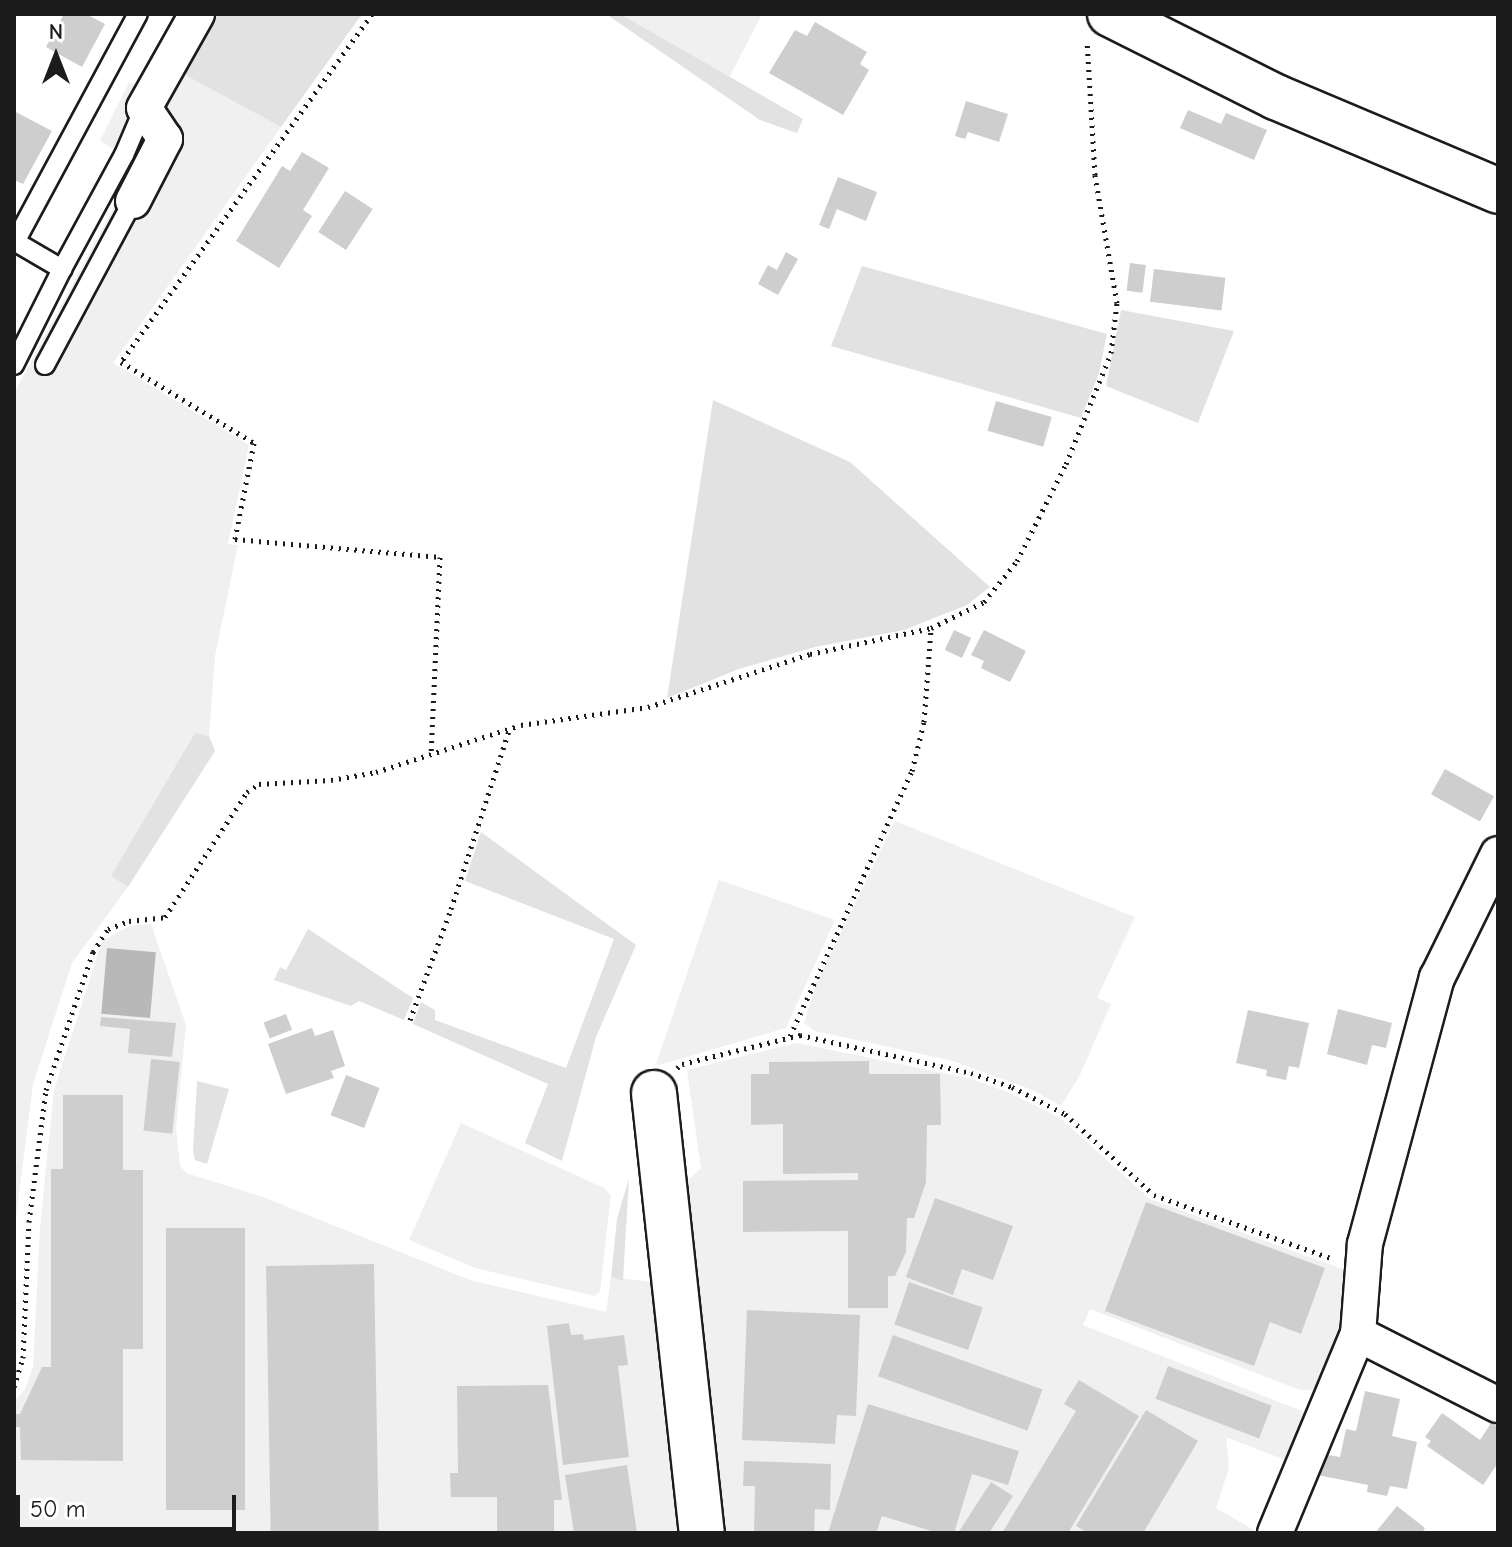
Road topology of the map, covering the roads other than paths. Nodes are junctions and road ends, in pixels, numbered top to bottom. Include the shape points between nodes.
1 (138, 14) edge
2 (197, 14) edge
3 (1098, 21) edge
4 (144, 108) junction
5 (1498, 191) edge
6 (133, 201) joint
7 (15, 242) edge
8 (62, 269) junction
9 (14, 365) edge
10 (45, 365) dead end
11 (1498, 854) edge
12 (654, 1093) road end
13 (1358, 1334) junction
14 (1498, 1405) edge
15 (702, 1533) edge
16 (1275, 1533) edge

1 - 7 lane
2 - 4 street
3 - 5 street
4 - 6 street via 165,139
4 - 8 lane
6 - 10 lane
7 - 8 lane
8 - 9 lane
11 - 13 street via 1437,978 1361,1269
12 - 15 street
13 - 14 street
13 - 16 street

